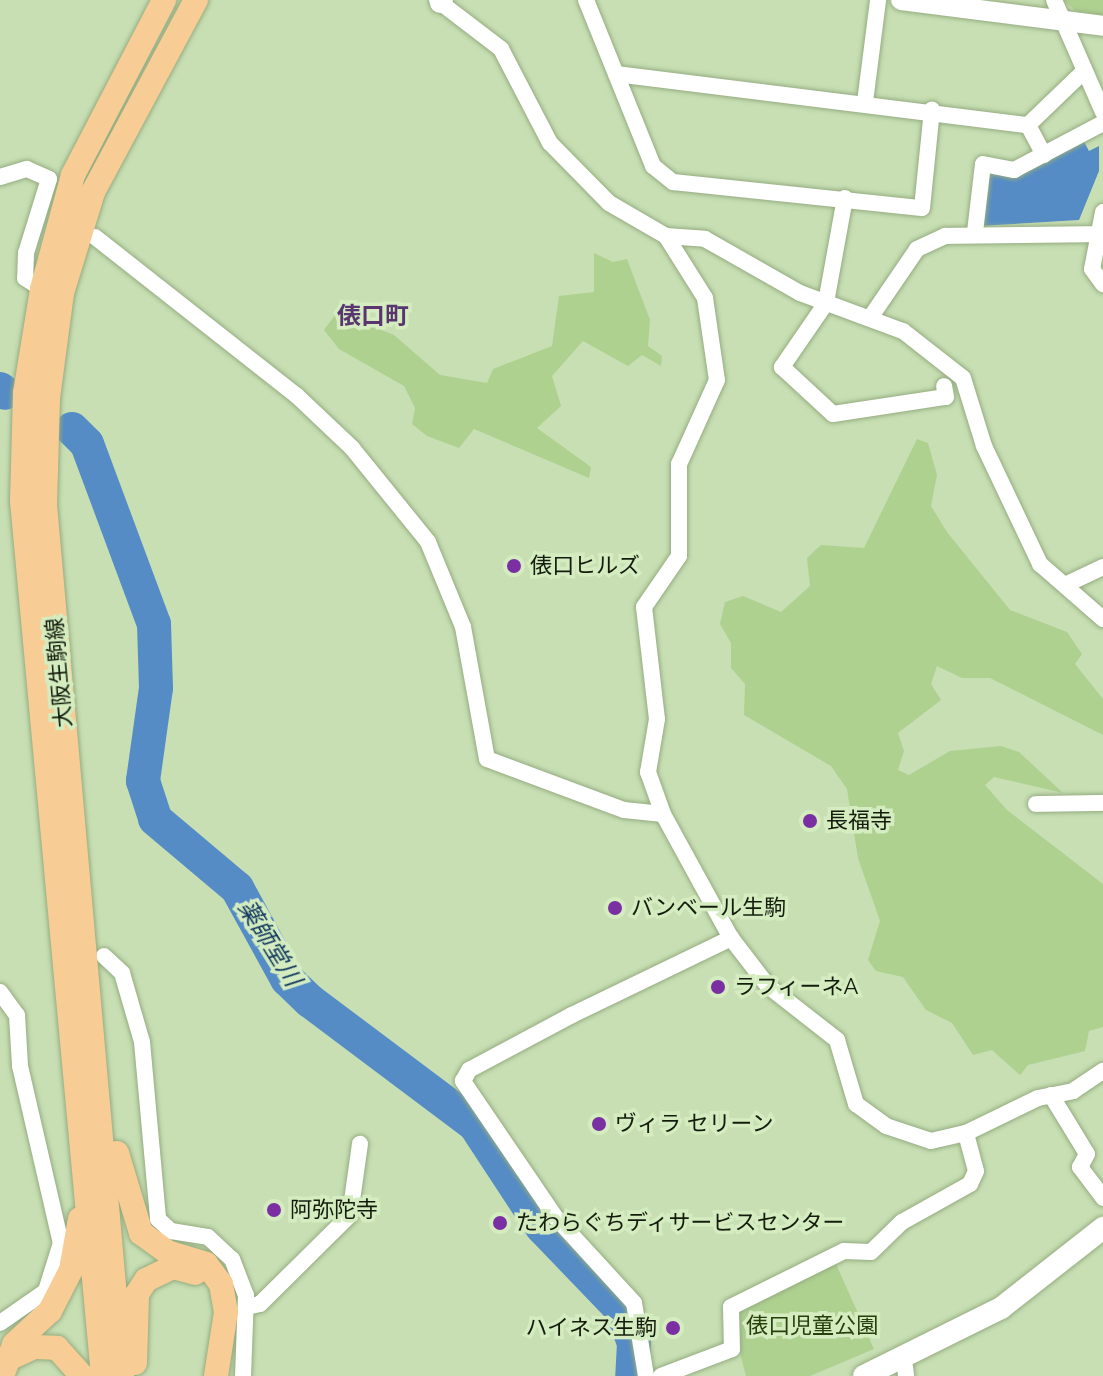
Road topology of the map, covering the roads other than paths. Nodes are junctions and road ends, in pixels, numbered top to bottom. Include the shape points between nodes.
1 (164, 0) edge
2 (196, 0) edge
3 (586, 0) edge
4 (878, 0) edge
5 (901, 0) edge
6 (1054, 0) edge
7 (440, 1) edge
8 (1063, 21) junction
9 (1103, 26) edge
10 (1082, 73) junction
11 (616, 74) junction
12 (865, 102) junction
13 (932, 110) junction
14 (1103, 112) edge
15 (1103, 123) edge
16 (1028, 125) junction
17 (1044, 155) junction
18 (0, 177) edge
19 (845, 198) junction
20 (1103, 212) edge
21 (975, 232) junction
22 (1100, 234) junction
23 (666, 236) junction
24 (95, 237) dead end
25 (1103, 284) edge
26 (42, 289) junction
27 (826, 303) junction
28 (870, 318) junction
29 (944, 386) dead end
30 (1103, 567) edge
31 (1065, 585) junction
32 (1103, 619) edge
33 (1103, 803) edge
34 (1036, 804) dead end
35 (663, 814) junction
36 (731, 938) junction
37 (104, 956) dead end
38 (0, 992) edge
39 (89, 1018) junction
40 (1103, 1071) edge
41 (1051, 1095) junction
42 (966, 1133) junction
43 (81, 1144) junction
44 (360, 1144) dead end
45 (1095, 1150) edge
46 (1103, 1198) edge
47 (1103, 1228) edge
48 (236, 1309) junction
49 (0, 1323) edge
50 (905, 1368) edge
51 (3, 1369) edge
52 (82, 1376) edge
53 (103, 1376) edge
54 (122, 1376) edge
55 (135, 1376) edge
56 (216, 1376) edge
57 (243, 1376) edge
58 (646, 1376) edge
59 (661, 1376) edge
60 (864, 1376) edge

1 - 26 main road, 大阪生駒線 via 73,175
2 - 39 main road, 大阪生駒線 via 93,192 62,293 48,398 45,505
3 - 11 street
4 - 12 street
5 - 8 street
6 - 8 street
7 - 23 street via 501,49 532,114 577,173
8 - 9 street
8 - 10 street
10 - 14 street
10 - 16 street
11 - 12 street
11 - 19 street via 653,166 673,182
12 - 13 street
13 - 16 street
13 - 19 street via 922,208
15 - 17 street
16 - 17 street
17 - 21 street via 1014,170 983,164
18 - 26 street via 27,169 49,179 26,253 25,278
19 - 27 street
20 - 22 street
21 - 22 street
21 - 28 street via 917,249
22 - 25 street via 1092,269
23 - 27 street via 705,239
23 - 35 street via 705,298 717,380 679,464 679,556 644,607 657,719 648,772
24 - 35 street via 296,395 352,448 428,542 463,627 487,759 624,810
26 - 43 main road, 大阪生駒線 via 25,393 22,501
27 - 28 street
27 - 29 street via 781,359 833,414 946,397
28 - 31 street via 903,331 963,378 984,446 1033,551
30 - 31 street
31 - 32 street
33 - 34 street
35 - 36 street
36 - 42 street via 768,986 837,1040 856,1104 886,1126 931,1141
36 - 58 street via 572,1015 469,1070 463,1081 556,1218 634,1303
37 - 48 street via 122,973 142,1042 158,1219 223,1249
38 - 49 street via 17,1015 20,1066 61,1243 40,1300
39 - 48 main road via 134,1221 167,1252 206,1264
39 - 54 main road, 大阪生駒線
40 - 41 street via 1073,1091
41 - 42 street
41 - 45 street
42 - 59 street via 976,1171 970,1184 902,1222 871,1252 844,1251 731,1307 732,1349
43 - 51 main road via 71,1270 50,1311
43 - 53 main road, 大阪生駒線
44 - 48 street via 350,1215 260,1304
45 - 46 street via 1080,1167
47 - 50 main road via 1001,1308
48 - 55 main road via 189,1270 173,1267 146,1280 137,1294
48 - 56 main road
48 - 57 street
50 - 60 main road
51 - 52 main road via 34,1347 57,1348

